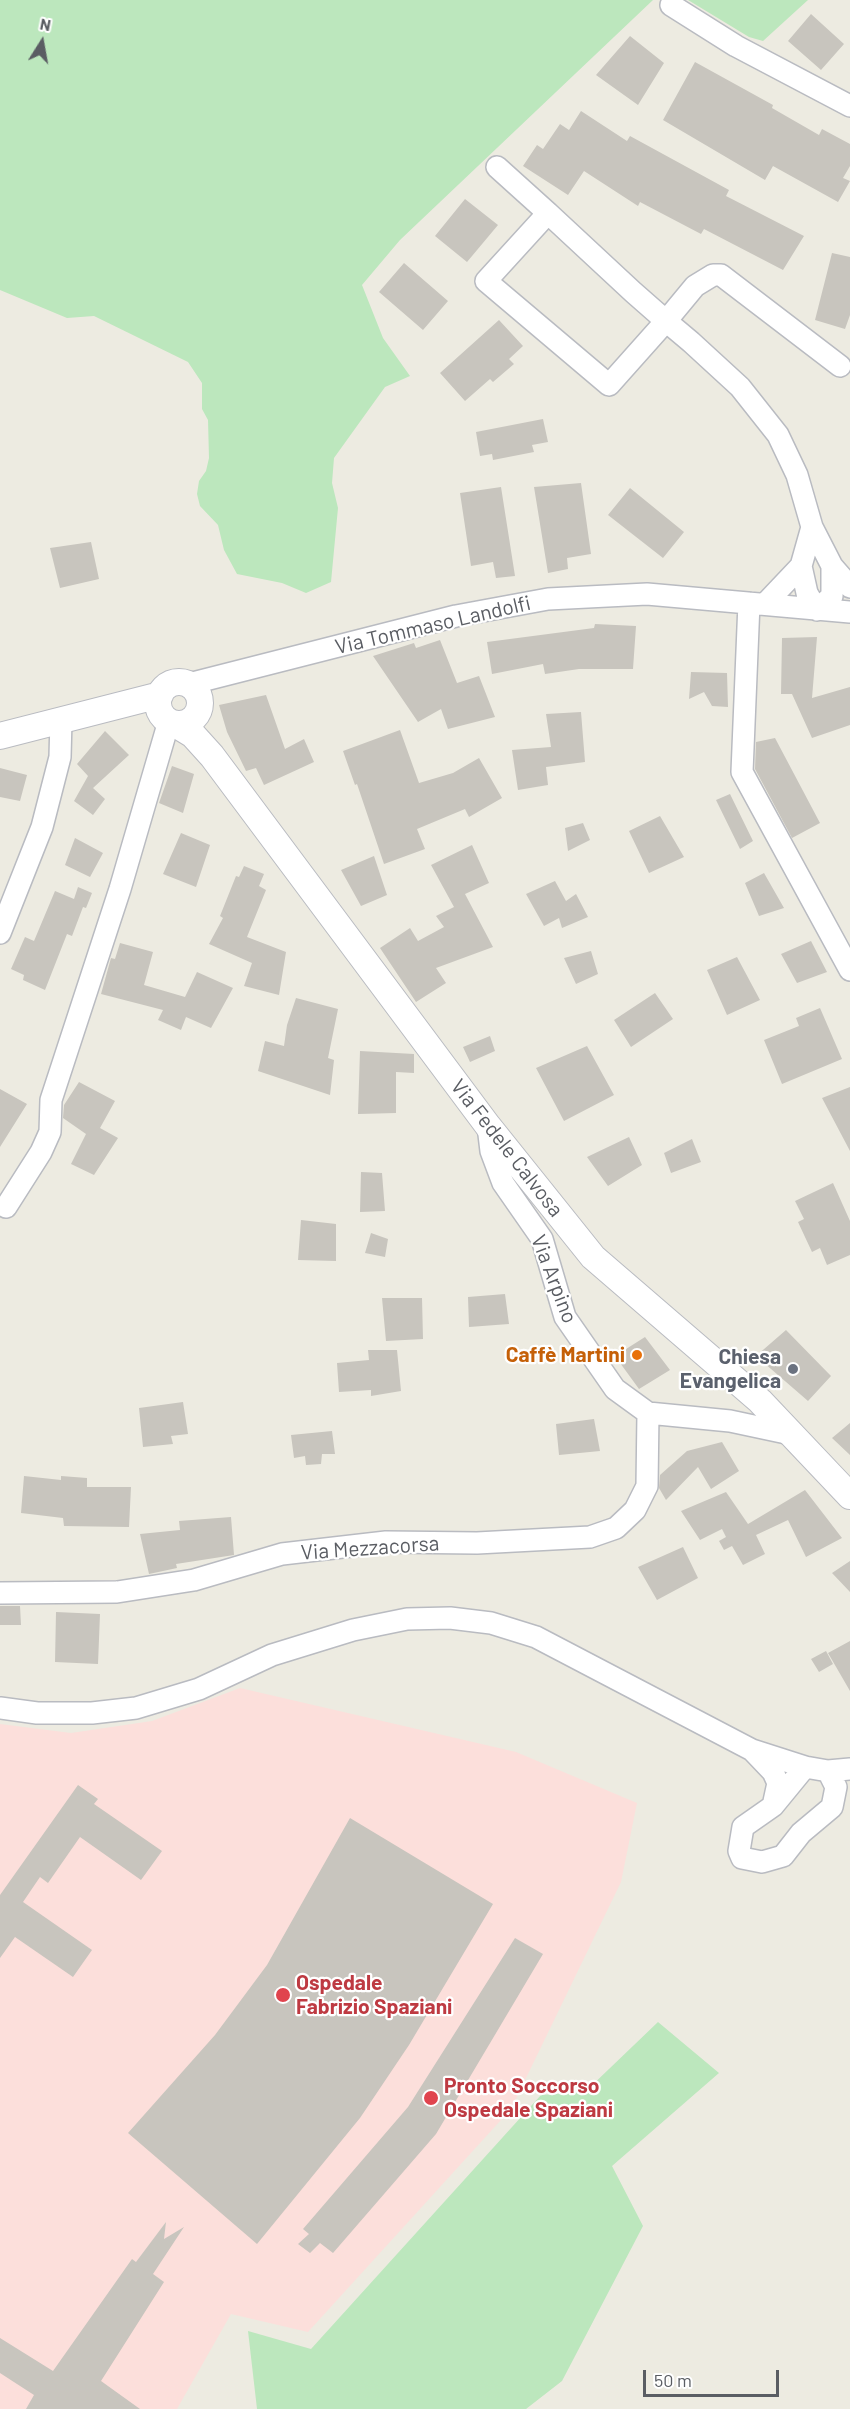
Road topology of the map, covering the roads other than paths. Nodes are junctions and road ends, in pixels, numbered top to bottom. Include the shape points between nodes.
1 (671, 5) dead end
2 (850, 106) edge
3 (497, 167) dead end
4 (548, 213) junction
5 (666, 321) junction
6 (840, 366) dead end
7 (812, 527) junction
8 (801, 566) junction
9 (832, 566) junction
10 (850, 587) edge
11 (757, 603) junction
12 (817, 610) junction
13 (850, 612) edge
14 (196, 696) junction
15 (166, 713) junction
16 (61, 720) junction
17 (0, 736) edge
18 (212, 756) junction
19 (0, 933) edge
20 (850, 970) edge
21 (488, 1126) junction
22 (6, 1207) dead end
23 (648, 1413) junction
24 (791, 1434) junction
25 (850, 1496) edge
26 (0, 1593) edge
27 (0, 1708) edge
28 (752, 1750) junction
29 (805, 1767) junction
30 (850, 1769) edge
31 (828, 1771) junction
32 (850, 1786) edge
33 (773, 1806) junction
34 (832, 1807) junction

1 - 2 street via 736,46
3 - 4 street
4 - 5 street
4 - 5 street via 486,281 609,385
5 - 6 street via 700,282 721,275
5 - 7 street via 740,387 778,435 797,476
7 - 8 street
7 - 9 street
8 - 11 street
8 - 12 street via 807,593
9 - 10 street
9 - 12 street via 832,596
11 - 12 street, Via Tommaso Landolfi
11 - 14 street, Via Tommaso Landolfi via 647,594 548,598 456,616 235,673
11 - 20 street via 742,772
12 - 13 street, Via Tommaso Landolfi
14 - 15 street via 192,721
14 - 15 street via 175,682 168,685
14 - 18 street, Via Fedele Calvosa
15 - 16 street via 110,708
15 - 18 street, Via Fedele Calvosa via 194,735
15 - 22 street via 120,889 51,1100 50,1132
16 - 17 street
16 - 19 street via 60,757 42,826
18 - 21 street, Via Fedele Calvosa
21 - 23 street, Via Arpino via 491,1150 503,1183 542,1239 565,1317 615,1389
21 - 24 street, Via Fedele Calvosa via 593,1257 760,1401
23 - 24 street via 730,1421
23 - 26 street, Via Mezzacorsa via 647,1486 635,1510 616,1528 590,1537 477,1543 386,1542 282,1554 194,1580 117,1592
24 - 25 street, Via Fedele Calvosa
27 - 28 street via 92,1713 136,1708 199,1689 272,1655 353,1630 406,1619 450,1618 491,1623 536,1637
28 - 29 street
28 - 33 street via 778,1783
29 - 31 street
29 - 33 street
30 - 31 street
31 - 34 street via 836,1787
32 - 34 street
33 - 34 street via 743,1827 739,1851 742,1858 762,1862 783,1856 801,1833

